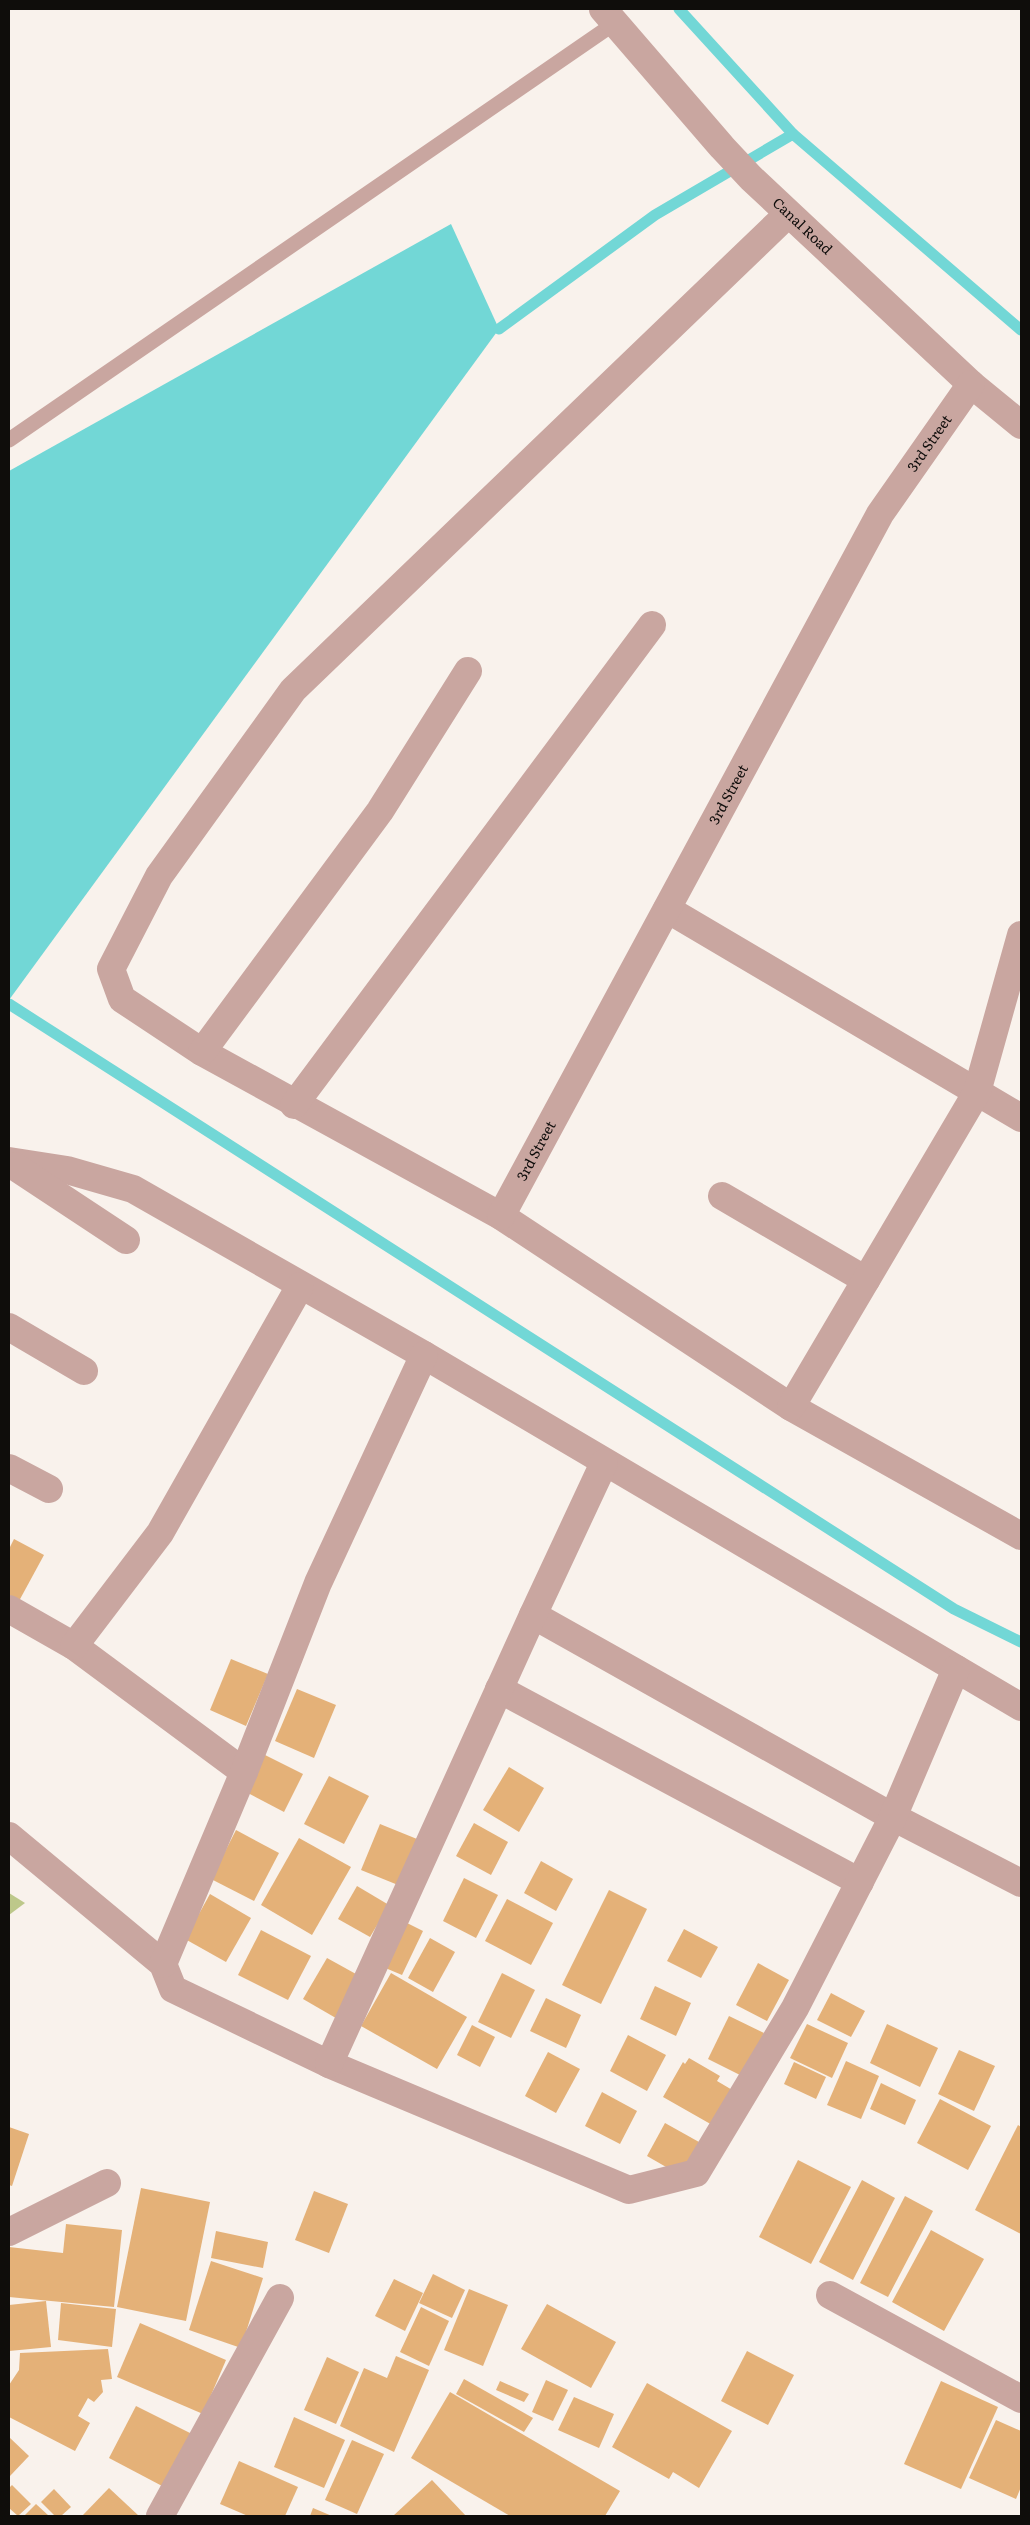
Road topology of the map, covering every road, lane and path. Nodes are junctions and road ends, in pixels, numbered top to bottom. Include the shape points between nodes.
1 (609, 16) edge
2 (788, 214) junction
3 (970, 384) junction
4 (1021, 426) edge
5 (9, 440) edge
6 (652, 625) dead end
7 (468, 671) dead end
8 (667, 908) junction
9 (1021, 936) edge
10 (202, 1052) junction
11 (977, 1092) junction
12 (294, 1105) junction
13 (1021, 1118) edge
14 (9, 1161) edge
15 (722, 1196) dead end
16 (501, 1216) junction
17 (126, 1240) dead end
18 (866, 1280) junction
19 (300, 1286) junction
20 (9, 1327) edge
21 (424, 1355) junction
22 (84, 1372) dead end
23 (791, 1407) junction
24 (604, 1463) junction
25 (9, 1468) edge
26 (49, 1489) dead end
27 (1021, 1536) edge
28 (9, 1609) edge
29 (532, 1615) junction
30 (74, 1646) junction
31 (956, 1669) junction
32 (499, 1688) junction
33 (1021, 1707) edge
34 (244, 1772) junction
35 (893, 1818) junction
36 (9, 1836) edge
37 (860, 1882) junction
38 (1021, 1883) edge
39 (163, 1964) junction
40 (330, 2064) junction
41 (107, 2183) dead end
42 (9, 2232) edge
43 (830, 2295) dead end
44 (280, 2298) dead end
45 (1021, 2399) edge
46 (160, 2516) edge

1 - 2 street, Canal Road via 722,147
1 - 5 lane
2 - 3 street, Canal Road
2 - 10 street via 293,690 159,876 111,969 122,999
3 - 4 street, Canal Road
3 - 8 street, 3rd Street via 880,514
6 - 12 street
7 - 10 street via 380,811
8 - 11 street
8 - 16 street, 3rd Street
9 - 11 street
10 - 12 street
11 - 13 street
11 - 18 street
12 - 16 street
14 - 17 street
14 - 19 street via 67,1170 133,1189
15 - 18 street
16 - 23 street
18 - 23 street
19 - 21 street
19 - 30 street via 160,1532
20 - 22 street
21 - 24 street
21 - 34 street via 318,1583
23 - 27 street
24 - 29 street
24 - 31 street
25 - 26 street
28 - 30 street
29 - 32 street
29 - 35 street
30 - 34 street
31 - 33 street
31 - 35 street
32 - 37 street
32 - 40 street
34 - 39 street
35 - 37 street
35 - 38 street
36 - 39 street
37 - 40 street via 796,2008 696,2173 629,2190
39 - 40 street via 173,1989
41 - 42 street
43 - 45 street
44 - 46 street

